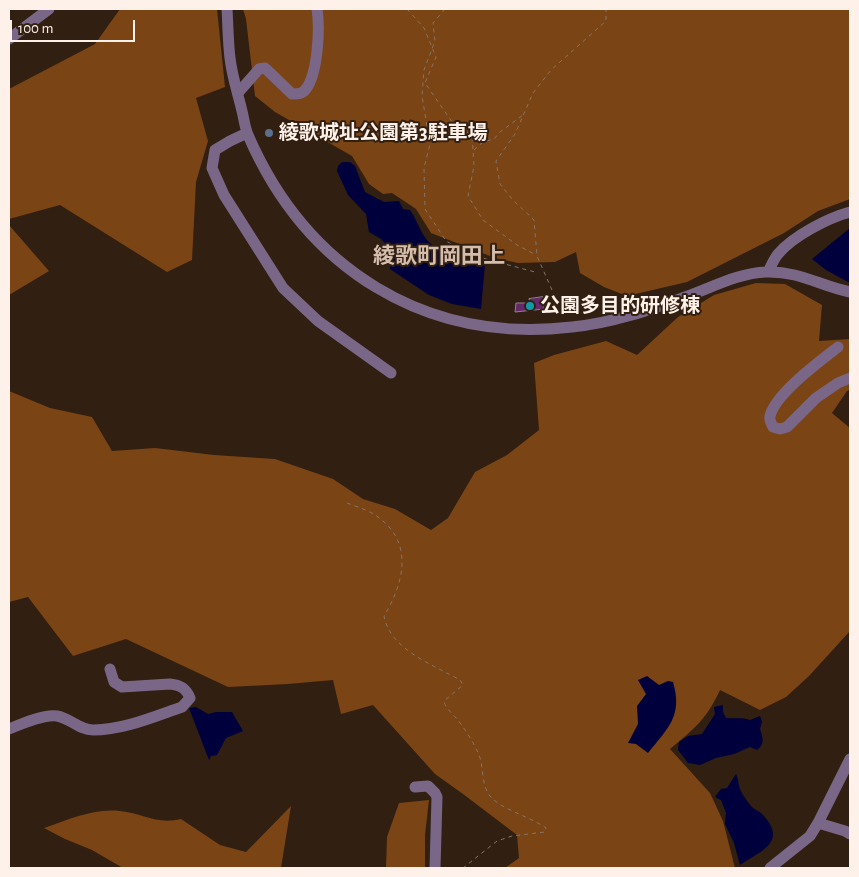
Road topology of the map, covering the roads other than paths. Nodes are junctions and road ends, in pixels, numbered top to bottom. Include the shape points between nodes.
1 (49, 9) edge
2 (227, 9) edge
3 (317, 9) edge
4 (9, 40) edge
5 (238, 93) junction
6 (247, 133) junction
7 (850, 212) edge
8 (768, 272) junction
9 (850, 292) edge
10 (838, 347) dead end
11 (391, 373) dead end
12 (850, 378) edge
13 (110, 669) dead end
14 (9, 729) edge
15 (850, 759) edge
16 (415, 787) dead end
17 (818, 823) junction
18 (850, 834) edge
19 (436, 868) edge
20 (770, 868) edge

1 - 4 street
2 - 5 street via 230,60
3 - 5 street via 317,48 306,89 292,94 265,68 259,69
5 - 6 street
6 - 8 street via 288,206 308,232 333,256 392,296 458,322 502,329 543,330 600,323 630,316 751,273
6 - 11 street via 215,150 212,168 224,195 283,288 318,321
7 - 8 street via 804,233 778,254
8 - 9 street via 789,273
10 - 12 street via 805,372 783,395 770,414 773,427 787,426 816,398
13 - 14 street via 114,682 122,687 177,684 190,698 182,706 113,729 81,729 58,716
15 - 17 street
16 - 19 street via 428,786 437,797
17 - 18 street
17 - 20 street via 805,841

